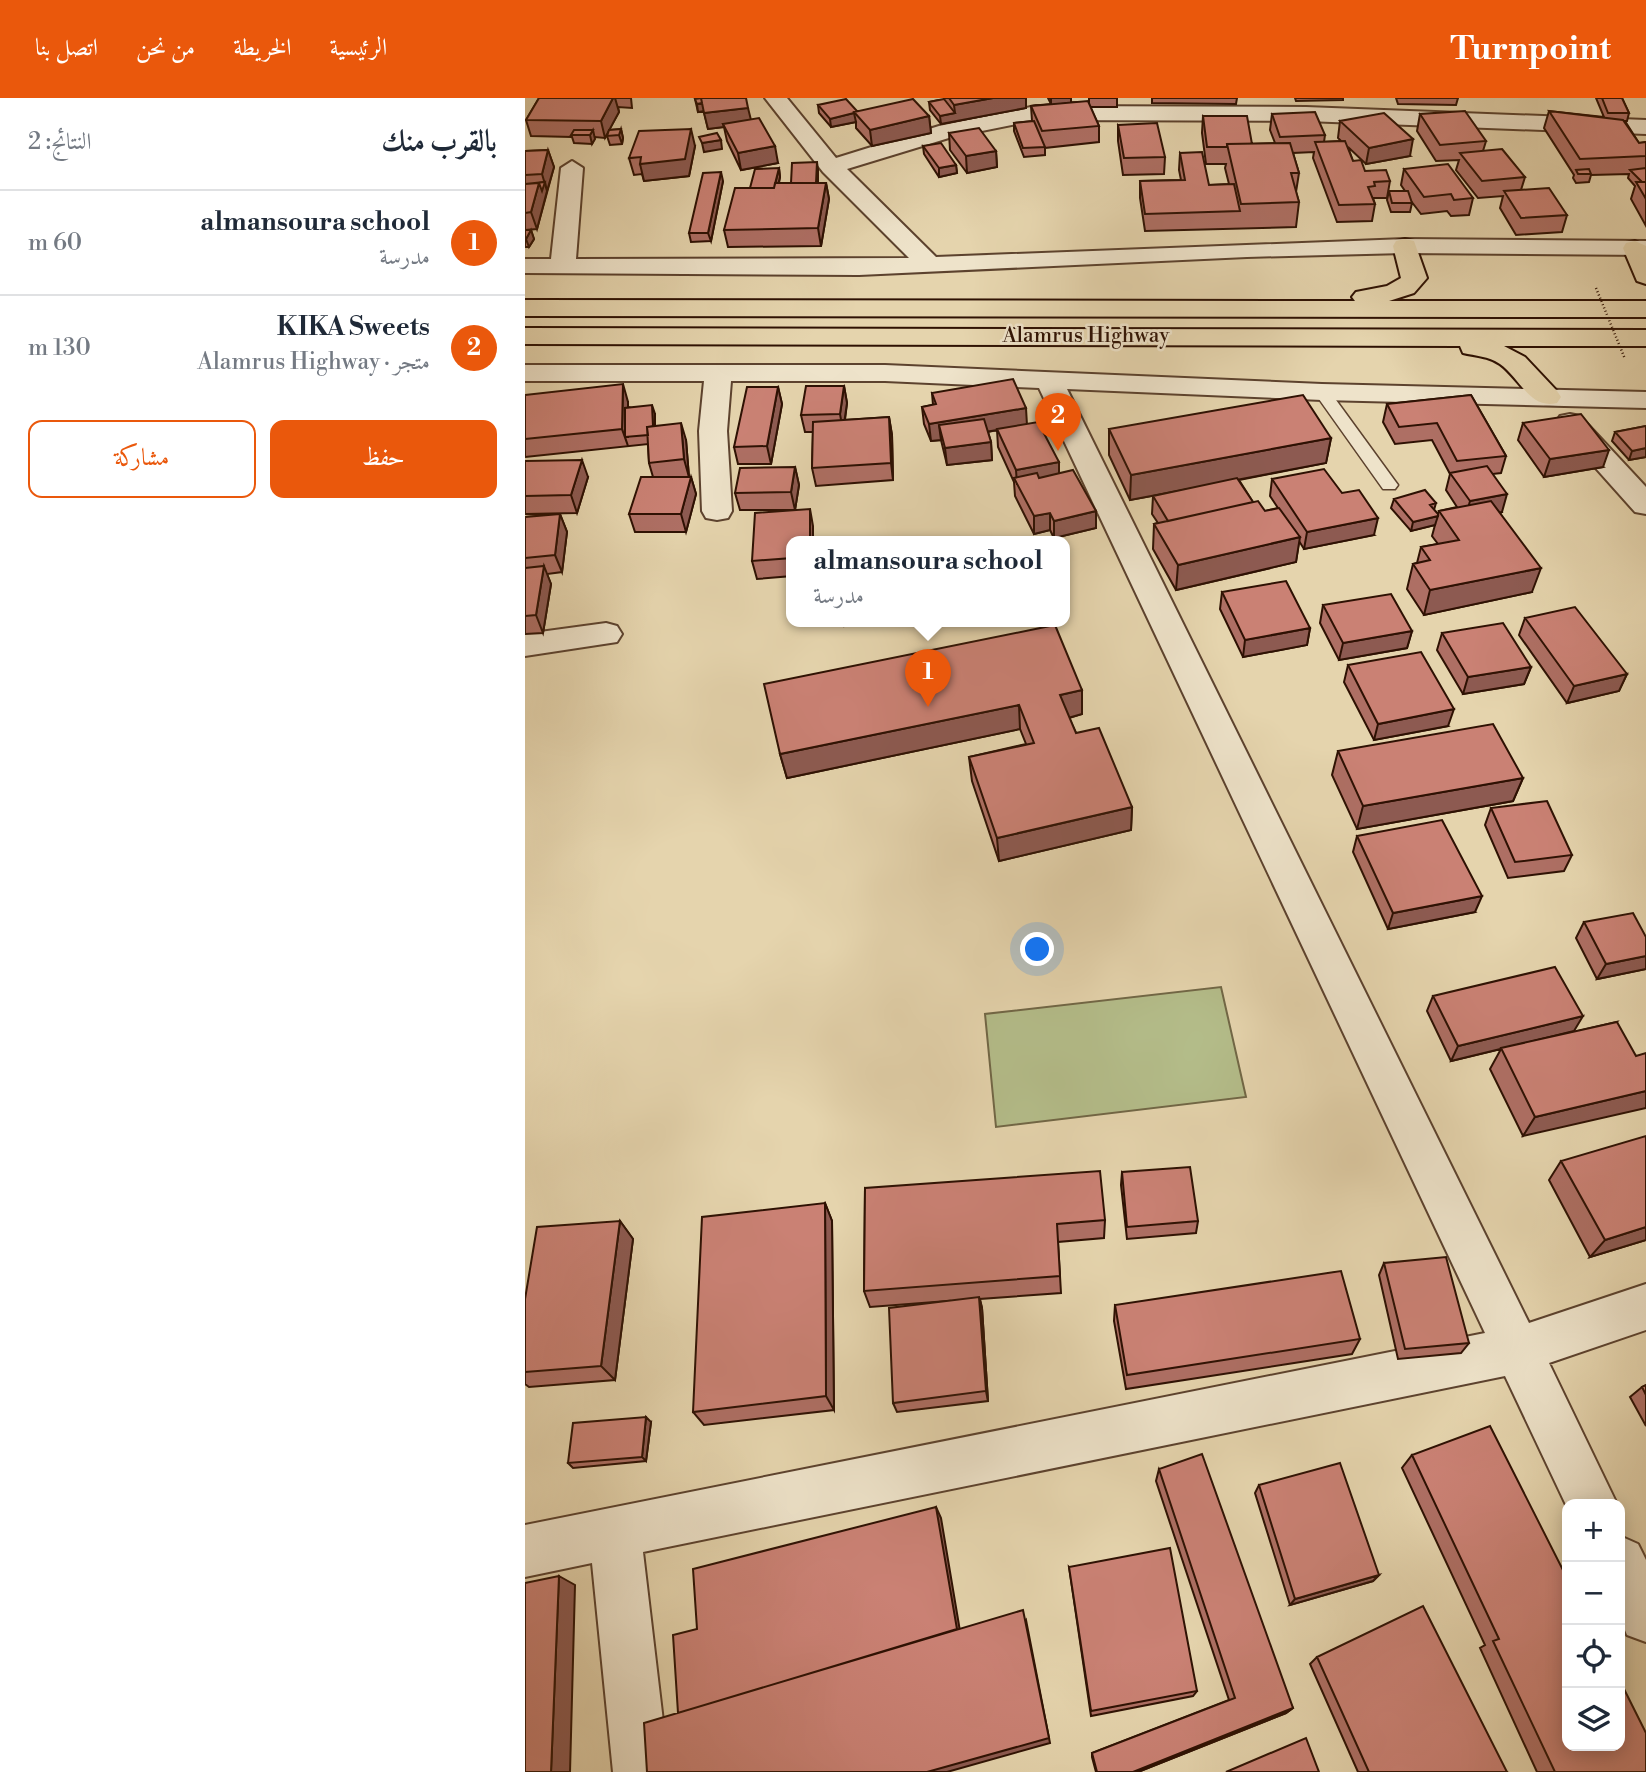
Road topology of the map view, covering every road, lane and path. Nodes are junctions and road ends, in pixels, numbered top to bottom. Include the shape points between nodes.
1 (776, 98) edge
2 (1125, 105) edge
3 (1641, 132) edge
4 (831, 167) junction
5 (572, 168) dead end
6 (1405, 246) junction
7 (1640, 248) edge
8 (930, 265) junction
9 (525, 266) edge
10 (563, 266) junction
11 (1646, 276) edge
12 (1596, 288) dead end
13 (525, 308) edge
14 (1277, 309) junction
15 (1646, 309) edge
16 (525, 336) edge
17 (1288, 336) junction
18 (1646, 338) edge
19 (1625, 359) dead end
20 (525, 373) edge
21 (718, 373) junction
22 (1049, 380) junction
23 (1322, 392) junction
24 (1547, 397) junction
25 (1646, 400) edge
26 (1389, 485) dead end
27 (1646, 505) edge
28 (717, 511) dead end
29 (606, 634) dead end
30 (525, 645) edge
31 (1646, 1307) edge
32 (1517, 1350) junction
33 (1590, 1499) edge
34 (615, 1534) junction
35 (525, 1551) edge
36 (1625, 1572) edge
37 (1646, 1616) edge
38 (642, 1772) edge

1 - 4 street
2 - 3 street
2 - 4 street via 1013,116
4 - 8 street
5 - 10 street
6 - 7 street
6 - 8 street via 1101,254
6 - 14 main road via 1414,278 1404,289
7 - 11 main road
8 - 10 street
9 - 10 street
12 - 19 path, bridge
13 - 14 main road, Alamrus Highway
14 - 15 main road, Alamrus Highway
16 - 17 main road, Alamrus Highway
17 - 18 main road, Alamrus Highway
17 - 24 main road via 1483,348 1514,359
20 - 21 street
21 - 22 street via 885,373
21 - 28 street via 713,430
22 - 23 street
22 - 32 street
23 - 24 street
23 - 26 lane
24 - 25 street
24 - 27 street
29 - 30 street
31 - 32 street
32 - 33 street
32 - 34 street
34 - 35 street
34 - 38 street
36 - 37 street

